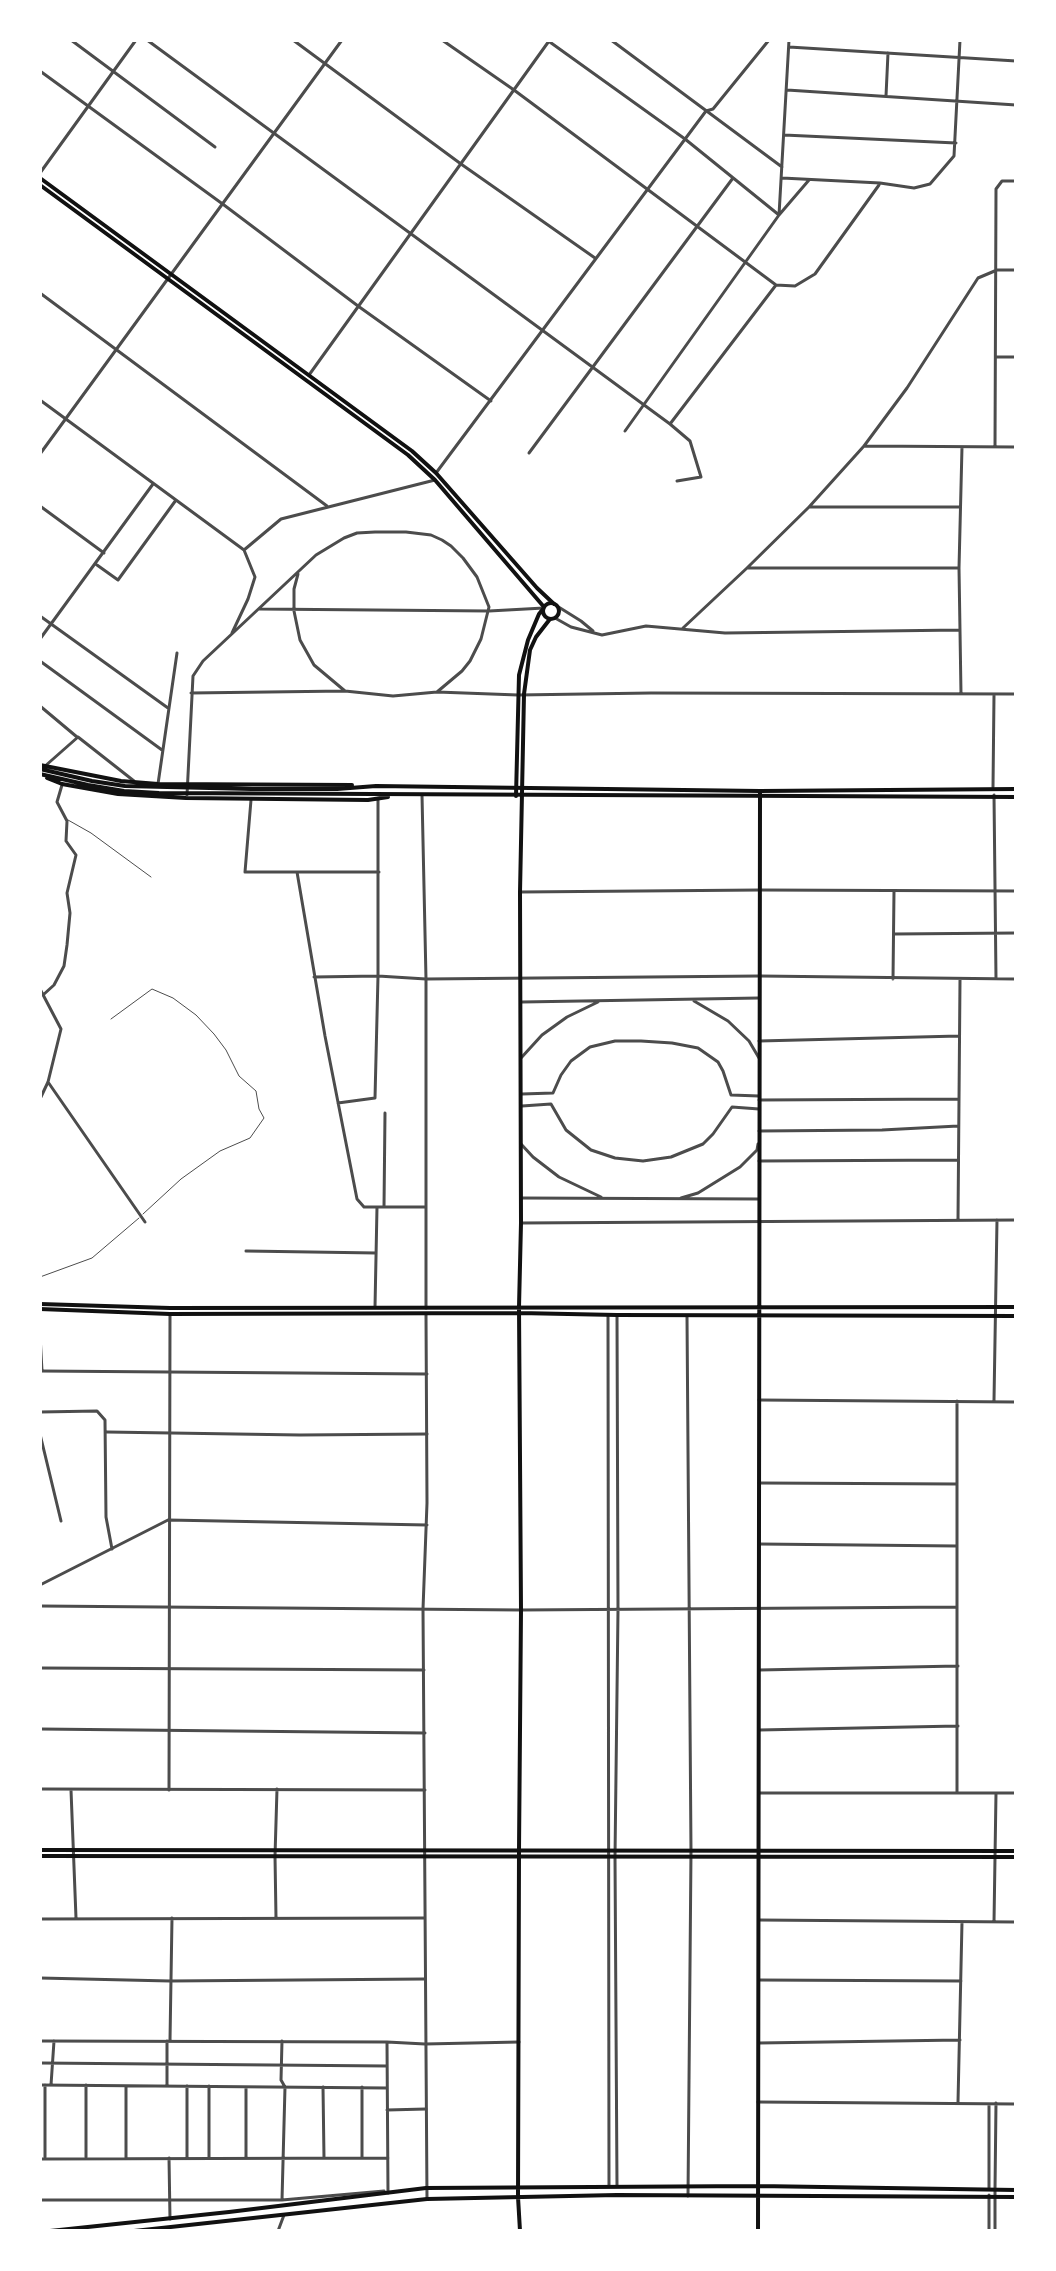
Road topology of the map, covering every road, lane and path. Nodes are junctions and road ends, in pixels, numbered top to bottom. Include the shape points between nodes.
1 (71, 40) edge
2 (136, 40) edge
3 (147, 40) edge
4 (293, 40) edge
5 (342, 40) edge
6 (442, 40) edge
7 (611, 40) edge
8 (769, 40) edge
9 (789, 40) edge
10 (960, 40) edge
11 (548, 41) edge
12 (789, 47) junction
13 (888, 53) junction
14 (959, 57) junction
15 (1016, 61) edge
16 (325, 63) junction
17 (113, 70) junction
18 (40, 71) edge
19 (514, 90) junction
20 (787, 90) junction
21 (886, 96) junction
22 (957, 100) junction
23 (1016, 105) edge
24 (88, 106) junction
25 (706, 111) junction
26 (274, 133) junction
27 (784, 135) junction
28 (685, 139) junction
29 (956, 143) junction
30 (215, 147) dead end
31 (461, 164) junction
32 (782, 167) junction
33 (40, 175) edge
34 (733, 178) junction
35 (782, 178) junction
36 (809, 180) junction
37 (1016, 181) edge
38 (880, 183) junction
39 (40, 185) edge
40 (647, 188) junction
41 (224, 205) junction
42 (779, 215) junction
43 (698, 226) junction
44 (409, 234) junction
45 (596, 259) junction
46 (745, 263) junction
47 (997, 270) junction
48 (1016, 270) edge
49 (169, 277) junction
50 (776, 285) junction
51 (40, 293) edge
52 (358, 306) junction
53 (543, 330) junction
54 (116, 349) junction
55 (996, 357) junction
56 (1016, 357) edge
57 (593, 366) junction
58 (309, 375) junction
59 (40, 400) edge
60 (491, 401) junction
61 (645, 404) junction
62 (66, 419) junction
63 (670, 424) junction
64 (625, 431) dead end
65 (864, 446) junction
66 (962, 447) junction
67 (995, 447) junction
68 (1016, 447) edge
69 (529, 453) dead end
70 (40, 454) edge
71 (435, 477) junction
72 (677, 481) dead end
73 (154, 484) junction
74 (176, 500) junction
75 (40, 506) edge
76 (327, 506) junction
77 (809, 507) junction
78 (960, 507) junction
79 (244, 550) junction
80 (104, 553) junction
81 (96, 564) junction
82 (747, 568) junction
83 (959, 568) junction
84 (298, 572) junction
85 (556, 605) junction
86 (544, 608) junction
87 (259, 609) junction
88 (294, 611) junction
89 (489, 611) junction
90 (40, 616) edge
91 (552, 619) junction
92 (51, 624) junction
93 (683, 628) junction
94 (960, 630) junction
95 (594, 631) junction
96 (230, 636) junction
97 (40, 639) edge
98 (177, 653) dead end
99 (40, 661) edge
100 (345, 691) junction
101 (437, 692) junction
102 (191, 693) junction
103 (521, 694) junction
104 (961, 694) junction
105 (994, 694) junction
106 (1016, 694) edge
107 (40, 706) edge
108 (168, 708) junction
109 (78, 737) junction
110 (162, 750) junction
111 (41, 770) edge
112 (135, 782) junction
113 (62, 784) junction
114 (158, 784) junction
115 (188, 784) junction
116 (376, 786) junction
117 (519, 788) junction
118 (993, 789) junction
119 (1016, 789) edge
120 (760, 791) junction
121 (337, 792) junction
122 (422, 795) junction
123 (519, 796) junction
124 (379, 797) junction
125 (760, 797) junction
126 (994, 797) junction
127 (1016, 797) edge
128 (186, 798) junction
129 (251, 800) junction
130 (66, 819) junction
131 (297, 872) junction
132 (379, 872) junction
133 (151, 877) dead end
134 (760, 890) junction
135 (894, 891) junction
136 (996, 891) junction
137 (1016, 891) edge
138 (520, 892) junction
139 (996, 933) junction
140 (1016, 933) edge
141 (894, 934) junction
142 (378, 976) junction
143 (760, 976) junction
144 (314, 977) junction
145 (426, 979) junction
146 (521, 979) junction
147 (893, 979) junction
148 (996, 979) junction
149 (1016, 979) edge
150 (960, 980) junction
151 (40, 989) edge
152 (43, 995) junction
153 (759, 998) junction
154 (692, 1000) junction
155 (602, 1001) junction
156 (522, 1002) junction
157 (111, 1019) dead end
158 (959, 1036) junction
159 (759, 1041) junction
160 (521, 1058) junction
161 (759, 1058) junction
162 (48, 1082) junction
163 (522, 1094) junction
164 (535, 1094) junction
165 (741, 1097) junction
166 (759, 1098) junction
167 (40, 1099) edge
168 (958, 1099) junction
169 (338, 1103) junction
170 (535, 1105) junction
171 (522, 1106) junction
172 (739, 1106) junction
173 (759, 1109) junction
174 (385, 1113) dead end
175 (958, 1126) junction
176 (759, 1133) junction
177 (521, 1144) junction
178 (958, 1160) junction
179 (759, 1161) junction
180 (521, 1198) junction
181 (605, 1199) junction
182 (678, 1199) junction
183 (759, 1199) junction
184 (377, 1207) junction
185 (384, 1207) junction
186 (427, 1207) junction
187 (140, 1216) junction
188 (958, 1220) junction
189 (997, 1220) junction
190 (1016, 1220) edge
191 (145, 1222) dead end
192 (759, 1222) junction
193 (521, 1223) junction
194 (246, 1251) dead end
195 (376, 1253) junction
196 (40, 1277) edge
197 (40, 1306) edge
198 (759, 1306) junction
199 (995, 1307) junction
200 (1016, 1307) edge
201 (375, 1308) junction
202 (519, 1310) junction
203 (170, 1311) junction
204 (426, 1311) junction
205 (608, 1315) junction
206 (617, 1315) junction
207 (687, 1315) junction
208 (759, 1315) junction
209 (996, 1316) junction
210 (1016, 1316) edge
211 (40, 1335) edge
212 (41, 1371) edge
213 (170, 1372) junction
214 (427, 1374) junction
215 (759, 1400) junction
216 (957, 1401) junction
217 (994, 1401) junction
218 (1016, 1402) edge
219 (40, 1412) edge
220 (107, 1432) junction
221 (169, 1433) junction
222 (40, 1434) edge
223 (427, 1434) junction
224 (759, 1483) junction
225 (957, 1484) junction
226 (168, 1520) junction
227 (61, 1521) dead end
228 (427, 1525) junction
229 (759, 1544) junction
230 (957, 1546) junction
231 (112, 1549) junction
232 (40, 1585) edge
233 (40, 1606) edge
234 (169, 1606) junction
235 (957, 1607) junction
236 (423, 1609) junction
237 (759, 1609) junction
238 (521, 1610) junction
239 (610, 1610) junction
240 (618, 1610) junction
241 (690, 1610) junction
242 (958, 1666) junction
243 (40, 1668) edge
244 (168, 1668) junction
245 (424, 1670) junction
246 (759, 1670) junction
247 (958, 1726) junction
248 (40, 1729) edge
249 (168, 1730) junction
250 (759, 1730) junction
251 (425, 1733) junction
252 (40, 1789) edge
253 (71, 1789) junction
254 (277, 1789) junction
255 (169, 1790) junction
256 (425, 1790) junction
257 (759, 1793) junction
258 (957, 1793) junction
259 (996, 1793) junction
260 (1016, 1793) edge
261 (424, 1850) junction
262 (40, 1853) edge
263 (72, 1853) junction
264 (275, 1853) junction
265 (519, 1853) junction
266 (609, 1853) junction
267 (615, 1853) junction
268 (691, 1854) junction
269 (759, 1854) junction
270 (995, 1854) junction
271 (1016, 1854) edge
272 (424, 1857) junction
273 (76, 1918) junction
274 (172, 1918) junction
275 (276, 1918) junction
276 (424, 1918) junction
277 (40, 1919) edge
278 (759, 1920) junction
279 (962, 1922) junction
280 (994, 1922) junction
281 (1016, 1922) edge
282 (40, 1978) edge
283 (424, 1979) junction
284 (759, 1980) junction
285 (170, 1981) junction
286 (961, 1981) junction
287 (168, 2040) junction
288 (960, 2040) junction
289 (40, 2041) edge
290 (54, 2041) junction
291 (282, 2041) junction
292 (387, 2042) junction
293 (519, 2042) junction
294 (759, 2043) junction
295 (425, 2044) junction
296 (40, 2063) edge
297 (53, 2063) junction
298 (167, 2064) junction
299 (281, 2065) junction
300 (387, 2066) junction
301 (43, 2085) edge
302 (51, 2085) junction
303 (86, 2085) junction
304 (126, 2086) junction
305 (167, 2086) junction
306 (187, 2086) junction
307 (209, 2086) junction
308 (246, 2087) junction
309 (285, 2087) junction
310 (323, 2087) junction
311 (362, 2087) junction
312 (387, 2088) junction
313 (758, 2102) junction
314 (989, 2103) junction
315 (996, 2103) junction
316 (958, 2104) junction
317 (1016, 2104) edge
318 (426, 2109) junction
319 (387, 2110) junction
320 (169, 2157) junction
321 (187, 2157) junction
322 (209, 2157) junction
323 (246, 2157) junction
324 (126, 2158) junction
325 (285, 2158) junction
326 (324, 2158) junction
327 (362, 2158) junction
328 (388, 2158) junction
329 (43, 2159) edge
330 (86, 2159) junction
331 (518, 2186) junction
332 (609, 2186) junction
333 (617, 2186) junction
334 (758, 2186) junction
335 (688, 2187) junction
336 (426, 2188) junction
337 (992, 2189) junction
338 (1016, 2190) edge
339 (388, 2192) junction
340 (688, 2196) junction
341 (518, 2197) junction
342 (758, 2197) junction
343 (992, 2197) junction
344 (1016, 2197) edge
345 (170, 2199) junction
346 (427, 2199) junction
347 (40, 2200) edge
348 (282, 2202) junction
349 (284, 2215) junction
350 (170, 2219) junction
351 (50, 2231) edge
352 (134, 2231) edge
353 (278, 2231) edge
354 (520, 2231) edge
355 (758, 2231) edge
356 (989, 2231) edge
357 (995, 2231) edge

1 - 17 street
2 - 17 street
3 - 26 street
4 - 16 street
5 - 16 street
6 - 19 street
7 - 25 street
8 - 25 street
9 - 12 street
10 - 14 street
11 - 19 street
11 - 28 street
12 - 13 street
12 - 20 street
13 - 14 street
13 - 21 street
14 - 15 street
14 - 22 street
16 - 26 street
16 - 31 street
17 - 24 street
17 - 30 street
18 - 24 street
19 - 31 street
19 - 40 street
20 - 21 street
20 - 27 street
21 - 22 street
22 - 23 street
22 - 29 street
24 - 33 street
24 - 41 street
25 - 28 street
25 - 32 street
26 - 41 street
26 - 44 street
27 - 29 street
27 - 32 street
28 - 34 street
28 - 40 street
29 - 38 street via 954,156 930,184 914,188
31 - 44 street
31 - 45 street
32 - 35 street
33 - 49 main road
34 - 42 street
34 - 43 street
35 - 36 street
35 - 42 street
36 - 38 street
36 - 42 street
37 - 47 street via 1002,181 996,189
38 - 50 street via 815,274 795,286
39 - 49 main road
40 - 43 street
40 - 45 street
41 - 49 street
41 - 52 street
42 - 46 street
43 - 46 street
43 - 57 street
44 - 52 street
44 - 53 street
45 - 53 street
46 - 50 street
46 - 61 street
47 - 48 street
47 - 55 street
47 - 65 street via 978,278
49 - 54 street
49 - 58 main road
49 - 71 main road
50 - 63 street
51 - 54 street
52 - 58 street
52 - 60 street
53 - 57 street
53 - 60 street
54 - 62 street
54 - 76 street
55 - 56 street
55 - 67 street
57 - 61 street
57 - 69 street
58 - 71 main road via 412,451
59 - 62 street
60 - 71 street
61 - 63 street
61 - 64 street
62 - 70 street
62 - 73 street
63 - 72 street via 690,441 701,477
65 - 66 street
65 - 77 street
66 - 67 street
66 - 78 street
67 - 68 street
71 - 76 street
71 - 85 main road
71 - 86 main road
73 - 74 street
73 - 80 street
74 - 79 street
74 - 81 street via 118,580
75 - 80 street
76 - 79 street via 281,519
77 - 78 street
77 - 82 street
78 - 83 street
79 - 96 street via 255,577
80 - 81 street
81 - 92 street
82 - 83 street
82 - 93 street
83 - 94 street
84 - 87 street
84 - 88 street
84 - 89 street via 326,548 357,533 431,535 471,567
85 - 86 main road
85 - 91 main road via 558,614
85 - 95 street
86 - 89 street
86 - 91 main road via 544,616
86 - 103 main road via 522,657
87 - 88 street
87 - 96 street
88 - 89 street
88 - 100 street via 309,657
89 - 101 street via 470,661
90 - 92 street
91 - 95 street
91 - 103 main road via 530,650
92 - 97 street
92 - 108 street
93 - 94 street via 725,633
93 - 95 street via 646,626 609,635
94 - 104 street
96 - 102 street via 203,661 193,676
98 - 108 street
99 - 110 street
100 - 101 street via 393,696
100 - 102 street
101 - 103 street
102 - 115 street
103 - 104 street
103 - 117 main road
104 - 105 street
105 - 106 street
105 - 118 street
107 - 109 street
108 - 110 street
109 - 111 street
109 - 112 street
110 - 114 street
111 - 112 main road
111 - 113 main road
111 - 121 main road via 125,786
112 - 114 main road
113 - 128 main road
113 - 130 street via 57,802
114 - 115 main road
115 - 116 main road
115 - 128 street
116 - 117 main road
116 - 121 main road
117 - 120 main road
117 - 123 main road
118 - 119 main road
118 - 120 main road
118 - 126 street
120 - 125 main road
121 - 124 main road
122 - 123 main road
122 - 124 main road
122 - 145 street
123 - 125 main road
123 - 138 main road
124 - 129 main road
124 - 132 street
125 - 126 main road
125 - 134 main road
126 - 127 main road
126 - 136 street
128 - 129 main road
129 - 131 street via 245,872
130 - 133 lane
130 - 152 street via 66,841 76,855 67,893 67,945 64,966
131 - 132 street
131 - 144 street
132 - 142 street
134 - 135 street
134 - 138 street
134 - 143 main road
135 - 136 street
135 - 141 street
136 - 137 street
136 - 139 street
138 - 146 main road
139 - 140 street
139 - 141 street
139 - 148 street
141 - 147 street
142 - 144 street
142 - 145 street
142 - 169 street via 375,1098
143 - 146 street
143 - 147 street
143 - 153 main road
144 - 169 street
145 - 146 street
145 - 186 street
146 - 156 main road
147 - 150 street
148 - 149 street
148 - 150 street
150 - 158 street
151 - 152 street
152 - 162 street via 61,1029
153 - 154 street
153 - 159 main road
154 - 155 street
154 - 161 street via 728,1021
155 - 156 street
155 - 160 street via 567,1017
156 - 160 main road
157 - 187 lane via 152,989 173,998 214,1034 239,1076 256,1091 264,1118 250,1138 210,1158
158 - 159 street
158 - 168 street
159 - 161 main road
160 - 163 main road
161 - 166 main road
162 - 167 street
162 - 187 street
163 - 164 street
163 - 171 main road
164 - 165 street via 554,1093 571,1061 590,1047 641,1041 698,1048 718,1062 731,1095
164 - 170 street
165 - 166 street
165 - 172 street
166 - 168 street
166 - 173 main road
168 - 175 street
169 - 184 street via 357,1199 364,1207
170 - 171 street
170 - 172 street via 551,1104 566,1130 591,1150 643,1161 703,1144 730,1108
171 - 177 main road
172 - 173 street
173 - 176 main road
174 - 185 street
175 - 176 street
175 - 178 street
176 - 179 main road
176 - 182 street via 757,1150 740,1167
177 - 180 main road
177 - 181 street via 559,1177
178 - 179 street
178 - 188 street
179 - 183 main road
180 - 181 street
180 - 193 main road
181 - 182 street
182 - 183 street
183 - 192 main road
184 - 185 street
184 - 195 street
185 - 186 street
186 - 204 street
187 - 191 street
187 - 196 lane via 92,1258
188 - 189 street
188 - 192 street
189 - 190 street
189 - 199 street
192 - 193 street
192 - 198 main road
193 - 202 main road
194 - 195 street
195 - 201 street
197 - 203 main road
198 - 199 main road
198 - 202 main road
198 - 208 main road
199 - 200 main road
199 - 209 street
201 - 203 main road
201 - 204 main road
202 - 204 main road
202 - 205 main road
202 - 238 main road
203 - 204 main road
203 - 213 street
204 - 214 street
205 - 206 main road
205 - 239 street
206 - 207 main road
206 - 240 street
207 - 208 main road
207 - 241 street
208 - 209 main road
208 - 215 main road
209 - 210 main road
209 - 217 street
211 - 212 street
212 - 213 street
213 - 214 street
213 - 221 street
214 - 223 street
215 - 216 street
215 - 224 main road
216 - 217 street
216 - 225 street
217 - 218 street
219 - 220 street via 97,1411
220 - 221 street
220 - 231 street via 106,1517
221 - 223 street
221 - 226 street
222 - 227 street
223 - 228 street
224 - 225 street
224 - 229 main road
225 - 230 street
226 - 228 street
226 - 231 street
226 - 234 street
228 - 236 street
229 - 230 street
229 - 237 main road
230 - 235 street
231 - 232 street
233 - 234 street
234 - 236 street
234 - 244 street
235 - 237 street
235 - 242 street
236 - 238 street
236 - 245 street
237 - 241 street
237 - 246 main road
238 - 239 street
238 - 265 main road
239 - 240 street
239 - 266 street
240 - 241 street
240 - 267 street
241 - 268 street
242 - 246 street
242 - 247 street
243 - 244 street
244 - 245 street
244 - 249 street
245 - 251 street
246 - 250 main road
247 - 250 street
247 - 258 street
248 - 249 street
249 - 251 street
249 - 255 street
250 - 257 main road
251 - 256 street
252 - 253 street
253 - 255 street
253 - 263 street
254 - 255 street
254 - 256 street
254 - 264 street
256 - 261 street
257 - 258 street
257 - 269 main road
258 - 259 street
259 - 260 street
259 - 270 street
261 - 264 main road
261 - 265 main road
261 - 272 street
262 - 263 main road
263 - 264 main road
263 - 273 street
264 - 272 main road
264 - 275 street
265 - 266 main road
265 - 272 main road
265 - 293 main road
266 - 267 main road
266 - 332 street
267 - 268 main road
267 - 333 street
268 - 269 main road
268 - 335 street
269 - 270 main road
269 - 278 main road
270 - 271 main road
270 - 280 street
272 - 276 street
273 - 274 street
273 - 277 street
274 - 275 street
274 - 285 street
275 - 276 street
276 - 283 street
278 - 279 street
278 - 284 main road
279 - 280 street
279 - 286 street
280 - 281 street
282 - 285 street
283 - 285 street
283 - 295 street
284 - 286 street
284 - 294 main road
285 - 287 street
286 - 288 street
287 - 290 street
287 - 291 street
287 - 298 street
288 - 294 street
288 - 316 street
289 - 290 street
290 - 297 street
291 - 292 street
291 - 299 street
292 - 295 street
292 - 300 street
293 - 295 street
293 - 331 main road
294 - 313 main road
295 - 318 street
296 - 297 street
297 - 298 street
297 - 302 street
298 - 299 street
298 - 305 street
299 - 300 street
299 - 309 street
300 - 312 street
301 - 302 street
301 - 329 street
302 - 303 street
303 - 304 street
303 - 330 street
304 - 305 street
304 - 324 street
305 - 306 street
306 - 307 street
306 - 321 street
307 - 308 street
307 - 322 street
308 - 309 street
308 - 323 street
309 - 310 street
309 - 325 street
310 - 311 street
310 - 326 street
311 - 312 street
311 - 327 street
312 - 319 street
313 - 316 street
313 - 334 main road
314 - 315 street
314 - 316 street
314 - 337 street
315 - 317 street
315 - 337 street
318 - 319 street
318 - 336 street
319 - 328 street
320 - 321 street
320 - 324 street
320 - 345 street
321 - 322 street
322 - 323 street
323 - 325 street
324 - 330 street
325 - 326 street
325 - 348 street
326 - 327 street
327 - 328 street
328 - 339 street
329 - 330 street
331 - 332 main road
331 - 336 main road
331 - 341 main road
332 - 333 main road
333 - 335 main road
334 - 335 main road
334 - 337 main road
334 - 342 main road
335 - 340 street
336 - 339 main road
336 - 346 street
337 - 338 main road
337 - 343 street
339 - 348 main road
340 - 341 main road
340 - 342 main road
341 - 346 main road
341 - 354 main road
342 - 343 main road
342 - 355 main road
343 - 344 main road
343 - 356 street
343 - 357 street
345 - 347 street
345 - 348 street
345 - 350 street
346 - 349 main road
348 - 350 main road
349 - 352 main road
349 - 353 street
350 - 351 main road

